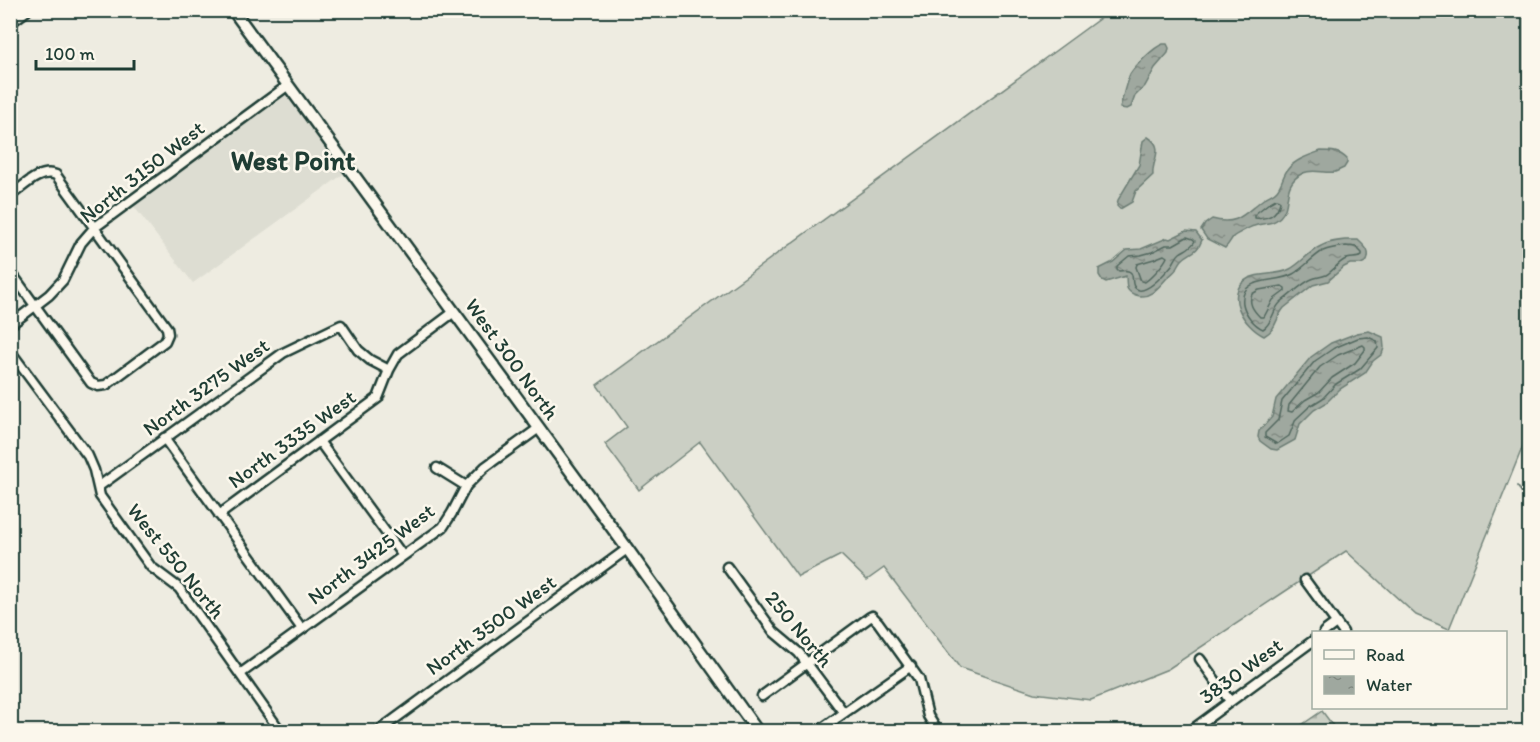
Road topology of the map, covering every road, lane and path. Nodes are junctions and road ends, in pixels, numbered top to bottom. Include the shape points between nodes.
1 (26, 10) edge
2 (233, 10) edge
3 (10, 22) edge
4 (286, 86) junction
5 (10, 196) edge
6 (94, 228) junction
7 (10, 271) edge
8 (35, 305) junction
9 (454, 312) junction
10 (10, 324) edge
11 (10, 351) edge
12 (389, 370) junction
13 (539, 428) junction
14 (164, 438) junction
15 (319, 441) junction
16 (437, 468) dead end
17 (466, 486) junction
18 (98, 487) junction
19 (219, 515) junction
20 (627, 549) junction
21 (403, 556) junction
22 (727, 567) dead end
23 (1305, 580) dead end
24 (1336, 624) junction
25 (302, 629) junction
26 (1327, 631) edge
27 (1341, 631) edge
28 (1312, 641) edge
29 (1200, 659) dead end
30 (807, 663) junction
31 (911, 666) junction
32 (240, 674) junction
33 (762, 696) dead end
34 (1230, 701) junction
35 (844, 713) junction
36 (281, 732) edge
37 (377, 732) edge
38 (758, 732) edge
39 (817, 732) edge
40 (938, 732) edge
41 (1189, 732) edge

1 - 3 main road
2 - 4 main road, West 300 North
4 - 6 street, North 3150 West
4 - 9 main road, West 300 North
5 - 6 street via 49,172 56,175
6 - 8 street, North 3150 West via 81,243 63,280
6 - 8 street via 167,328 165,341 106,385 98,386 91,383
7 - 8 street
8 - 10 street, North 3150 West
9 - 12 street, North 3335 West via 398,354
9 - 13 main road, West 300 North
11 - 18 street, West 550 North via 88,456
12 - 14 street, North 3275 West via 358,350 341,325 283,353
12 - 15 street, North 3335 West via 378,398
13 - 17 street, North 3425 West via 485,467
13 - 20 main road, West 300 North
14 - 18 street, North 3275 West
14 - 19 street
15 - 19 street, North 3335 West
15 - 21 street
16 - 17 street
17 - 21 street, North 3425 West via 443,527
18 - 32 street, West 550 North via 100,496 151,567 179,588
19 - 25 street
20 - 37 street, North 3500 West
20 - 38 main road, West 300 North
21 - 25 street, North 3425 West
22 - 30 street, 250 North via 774,632
23 - 24 street
24 - 26 street
24 - 27 street
25 - 32 street, North 3425 West
28 - 34 street, 3830 West
29 - 34 street
30 - 31 street via 873,616
30 - 33 street
30 - 35 street, 250 North
31 - 35 street
31 - 40 street via 921,685 928,716
32 - 36 street, West 550 North
34 - 41 street, 3830 West
35 - 39 street

